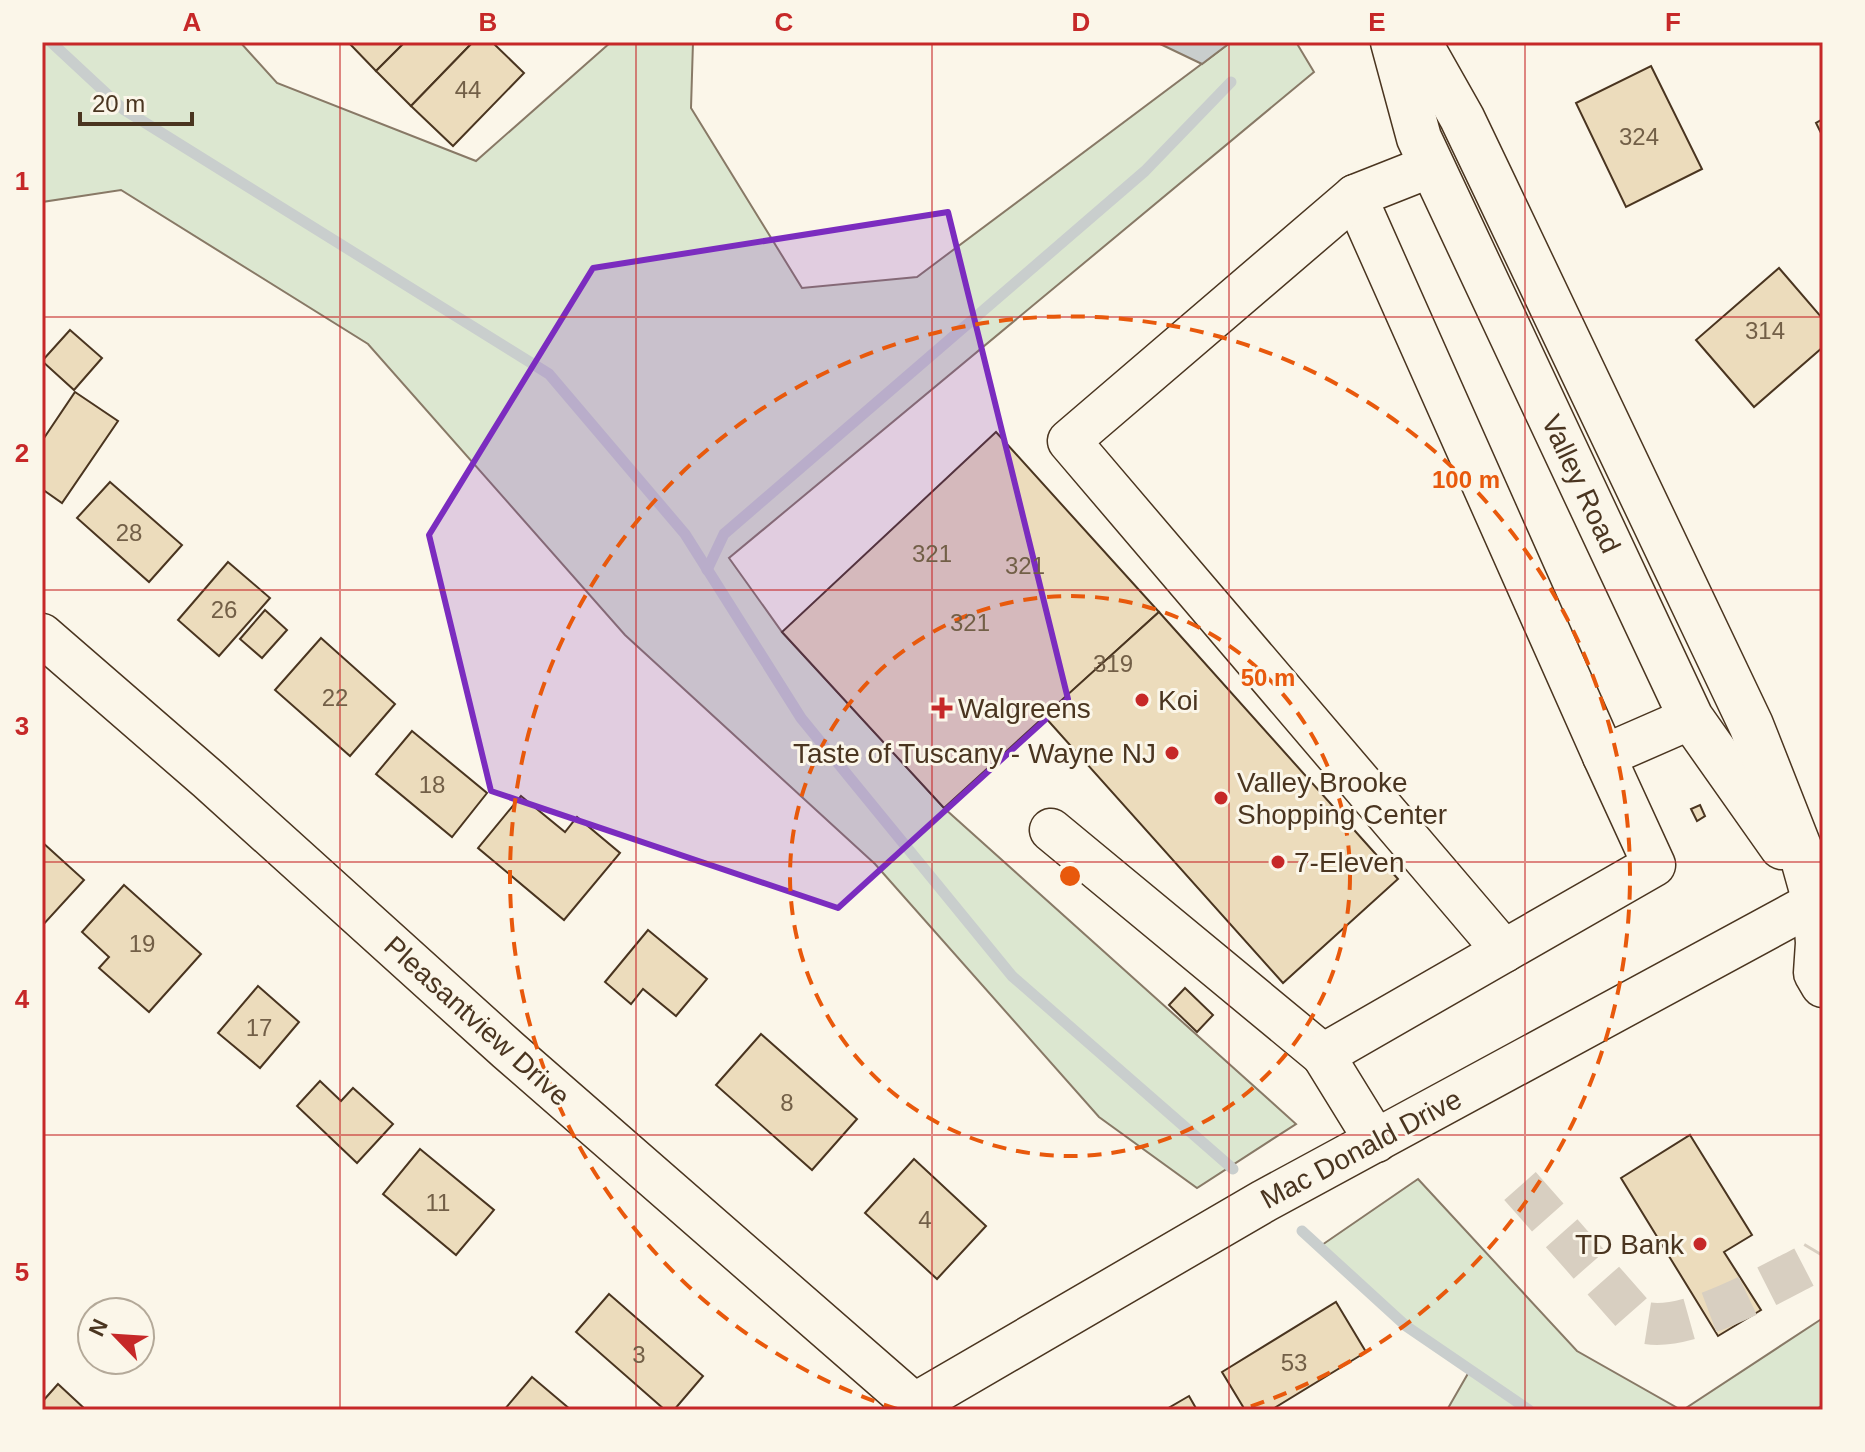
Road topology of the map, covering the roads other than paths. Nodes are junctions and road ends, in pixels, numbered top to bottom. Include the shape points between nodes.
1 (1393, 42) edge
2 (1419, 42) edge
3 (1431, 166) junction
4 (1355, 196) junction
5 (42, 635) edge
6 (1691, 718) junction
7 (1604, 756) junction
8 (1051, 830) dead end
9 (1820, 903) edge
10 (1504, 951) junction
11 (1823, 985) edge
12 (1323, 1055) junction
13 (1376, 1141) junction
14 (910, 1407) edge

1 - 3 main road, Valley Road
2 - 9 main road, Valley Road via 1462,118 1751,725
3 - 4 street
3 - 6 main road, Valley Road
4 - 7 street
4 - 10 street via 1069,441
5 - 14 street, Pleasantview Drive
6 - 7 street
6 - 9 main road, Valley Road
7 - 10 street via 1654,865
8 - 12 street
9 - 11 main road, Valley Road via 1816,973
9 - 13 street, Mac Donald Drive
10 - 12 street
12 - 13 street
13 - 14 street, Mac Donald Drive

